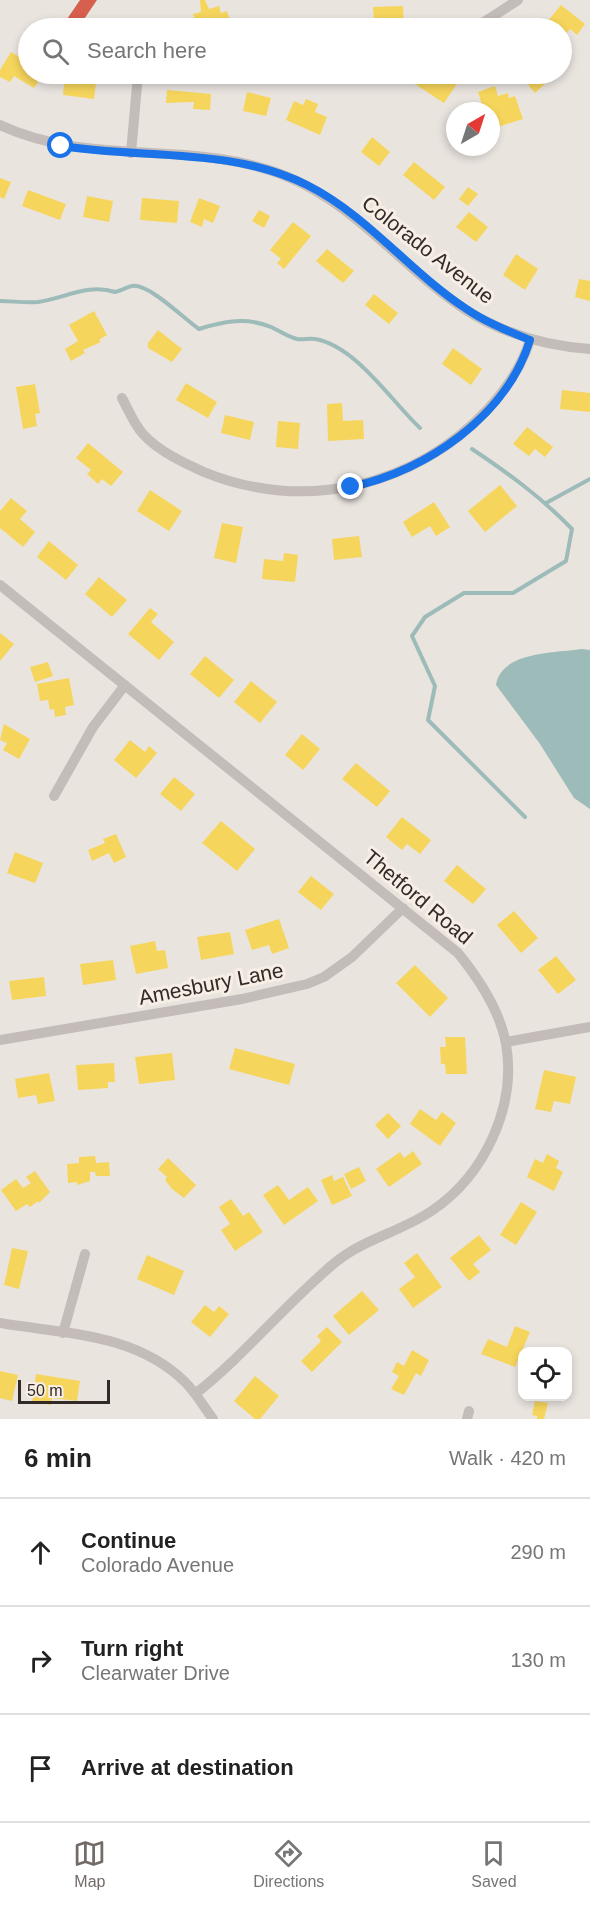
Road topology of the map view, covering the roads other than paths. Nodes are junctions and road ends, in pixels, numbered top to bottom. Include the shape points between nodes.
1 (518, 0) edge
2 (490, 18) edge
3 (137, 84) edge
4 (0, 126) edge
5 (131, 153) junction
6 (530, 340) junction
7 (590, 349) edge
8 (122, 398) dead end
9 (0, 585) edge
10 (125, 685) junction
11 (54, 796) dead end
12 (403, 908) junction
13 (590, 1027) edge
14 (0, 1040) edge
15 (506, 1042) junction
16 (85, 1254) dead end
17 (0, 1323) edge
18 (63, 1333) junction
19 (195, 1394) junction
20 (213, 1419) edge

1 - 2 street
3 - 5 street
4 - 5 street, Colorado Avenue via 61,146
5 - 6 street, Colorado Avenue via 240,163 306,185 354,216 466,309
6 - 7 street, Colorado Avenue
6 - 8 street via 507,386 476,422 448,445 388,477 329,490 291,492 257,488 194,467 142,434
9 - 10 street, Thetford Road
10 - 11 street via 93,727
10 - 12 street, Thetford Road
12 - 14 street, Amesbury Lane via 352,957 308,984 210,1005
12 - 15 street, Thetford Road via 458,953 473,971 488,995
13 - 15 street
15 - 19 street, Thetford Road via 507,1077 501,1113 485,1154 465,1181 433,1210 339,1259
16 - 18 street
17 - 18 street
18 - 19 street via 101,1337 139,1350 185,1382
19 - 20 street

